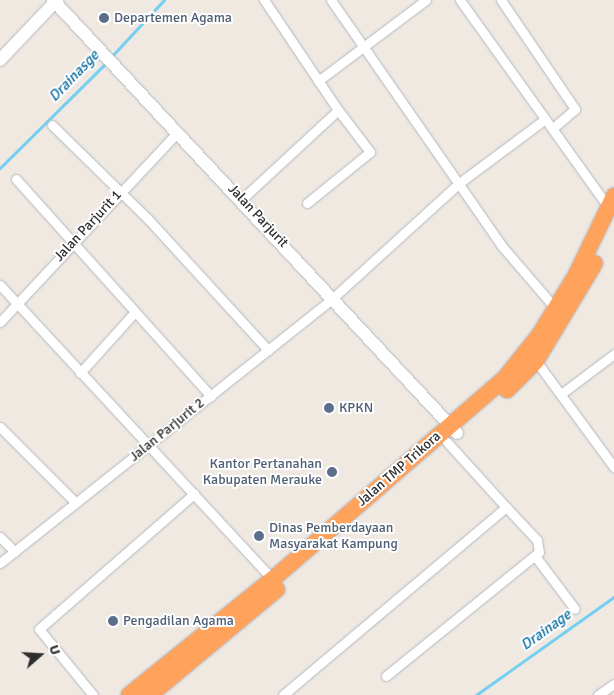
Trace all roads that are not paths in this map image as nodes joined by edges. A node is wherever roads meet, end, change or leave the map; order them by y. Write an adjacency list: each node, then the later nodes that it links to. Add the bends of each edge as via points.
1 (264, 0): 9 (street)
2 (331, 0): 7 (street)
3 (426, 0): 7 (street)
4 (460, 0): 11 (street)
5 (501, 0): 13 (street, via 575,109)
6 (55, 1): 8 (street); 14 (street, Jalan Parjurit)
7 (362, 45): 9 (street); 16 (street)
8 (0, 60)
9 (318, 81): 10 (street)
10 (338, 110): 18 (street); 19 (street, via 370,152)
11 (544, 120): 13 (street); 16 (street, Jalan Parjurit 2)
12 (52, 125): 17 (street, via 112,189)
13 (552, 129): 20 (street)
14 (178, 132): 17 (street, Jalan Parjurit 1); 18 (street, Jalan Parjurit)
15 (16, 179): 22 (street)
16 (458, 184): 24 (street, Jalan Parjurit 2); 26 (street, via 514,263)
17 (120, 192): 22 (street, Jalan Parjurit 1); 29 (street)
18 (242, 199): 24 (street, Jalan Parjurit)
19 (307, 203)
20 (612, 206): 26 (highway, Jalan TMP Trikora)
21 (614, 222): 31 (highway, Jalan TMP Trikora, via 581,289)
22 (71, 244): 25 (street, Jalan Parjurit 1); 27 (street)
23 (0, 285): 25 (street)
24 (334, 297): 29 (street, Jalan Parjurit 2); 36 (street, Jalan Parjurit)
25 (18, 304): 28 (street, Jalan Parjurit 1); 32 (street)
26 (555, 308): 36 (highway, Jalan TMP Trikora, via 504,379)
27 (134, 312): 32 (street); 34 (street)
28 (0, 322)
29 (268, 350): 34 (street, Jalan Parjurit 2)
30 (614, 354): 33 (street)
31 (536, 361): 33 (street); 36 (highway, Jalan TMP Trikora)
32 (80, 373): 37 (street)
33 (561, 394): 38 (street)
34 (211, 396): 37 (street, Jalan Parjurit 2)
35 (0, 427): 40 (street)
36 (451, 433): 41 (street); 46 (highway, Jalan TMP Trikora); 46 (highway, Jalan TMP Trikora, via 373,504)
37 (148, 446): 39 (street); 40 (street, Jalan Parjurit 2)
38 (614, 467)
39 (194, 494): 46 (street); 50 (street, via 39,629)
40 (76, 503): 43 (street, Jalan Parjurit 2)
41 (506, 507): 44 (street, via 537,540 540,546); 53 (street)
42 (0, 537): 43 (street)
43 (15, 552): 45 (street, Jalan Parjurit 2)
44 (535, 556): 47 (street); 48 (street)
45 (0, 564)
46 (276, 583): 51 (highway, Jalan TMP Trikora); 52 (highway, Jalan TMP Trikora)
47 (575, 609)
48 (386, 676)
49 (614, 684): 54 (street)
50 (93, 695)
51 (129, 695)
52 (150, 695)
53 (283, 695)
54 (598, 695)

